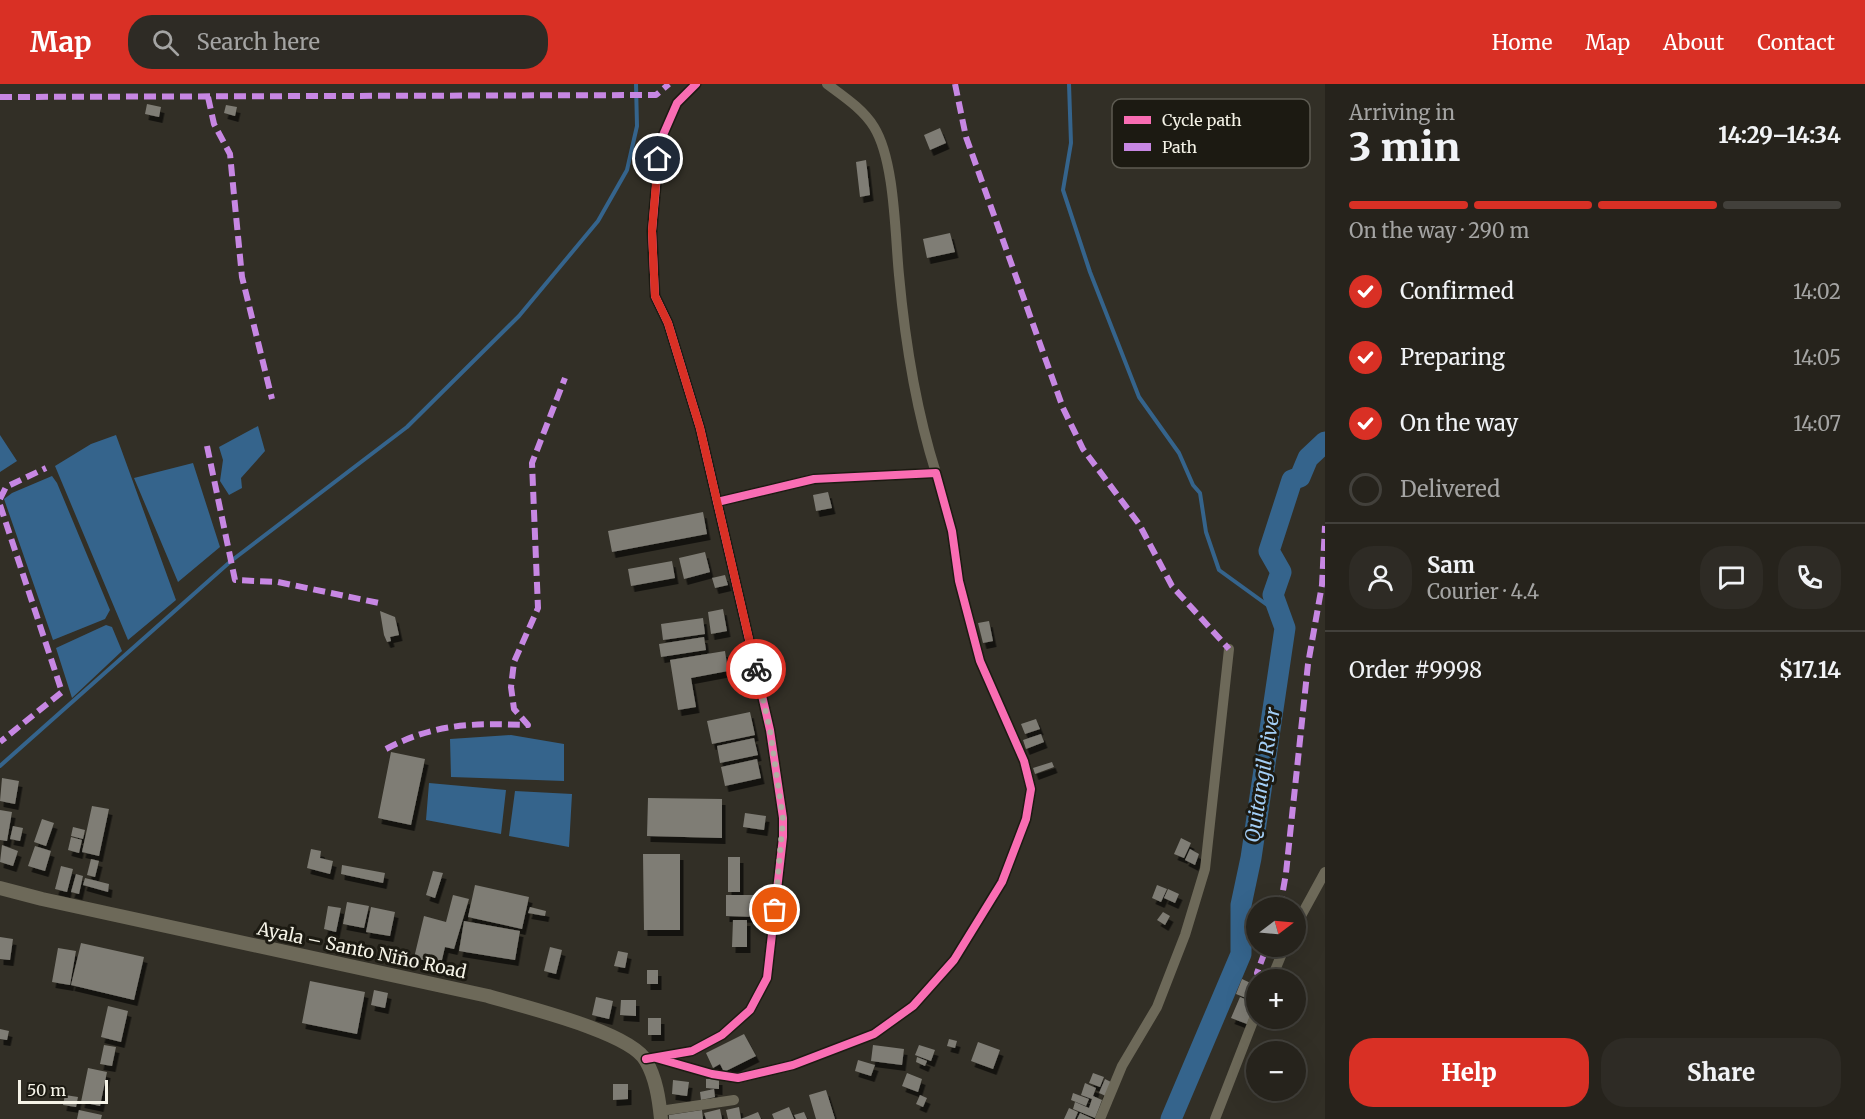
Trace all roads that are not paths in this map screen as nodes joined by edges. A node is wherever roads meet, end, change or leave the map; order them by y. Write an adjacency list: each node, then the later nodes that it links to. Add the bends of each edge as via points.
1 (696, 84): 4 (street, via 676,102 660,142 652,231 655,296 684,375)
2 (827, 84): 3 (street, via 855,105 875,128 885,160 894,201 909,347)
3 (936, 473): 4 (street, via 814,479); 10 (street, via 980,661 1024,760 1031,789 1026,819 1002,882 954,960 913,1006 874,1034 793,1065 738,1078)
4 (717, 502): 10 (street, via 770,730 783,819 767,978 750,1010 722,1035 692,1051)
5 (1229, 649): 13 (street, via 1205,869 1157,1006 1122,1066)
6 (1325, 872): 8 (street)
7 (0, 888): 10 (street, Ayala – Santo Niño Road, via 488,996 616,1038)
8 (1306, 907)
9 (1250, 1029): 14 (street)
10 (651, 1059): 12 (street)
11 (734, 1100): 12 (street)
12 (661, 1115)
13 (1100, 1119)
14 (1215, 1119)

